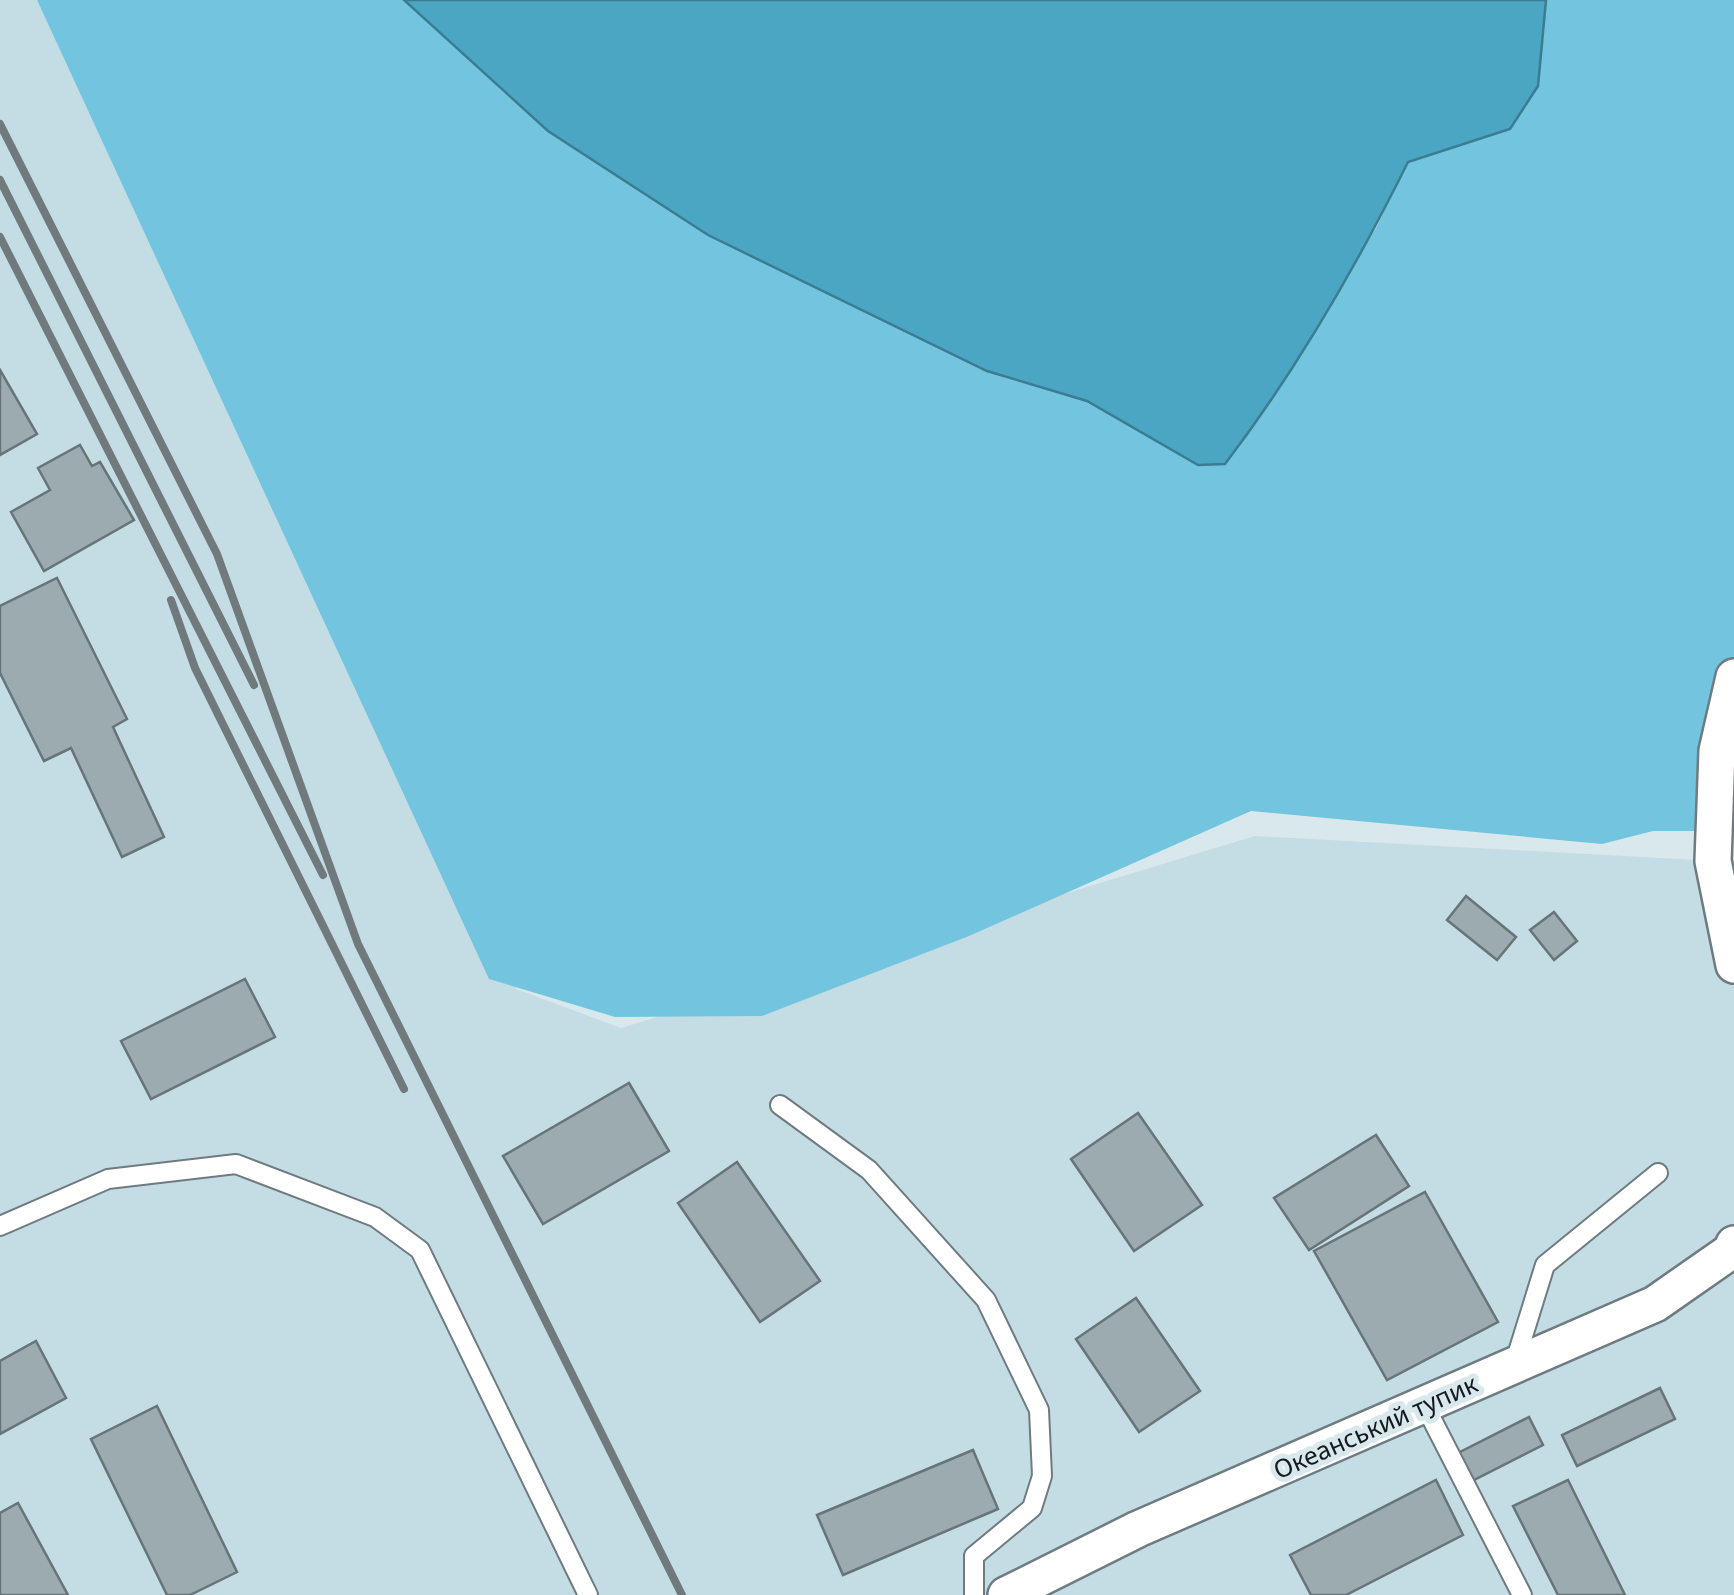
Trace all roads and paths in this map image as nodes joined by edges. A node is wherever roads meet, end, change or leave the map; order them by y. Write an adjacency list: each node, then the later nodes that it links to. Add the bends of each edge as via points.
1 (1734, 677): 2 (street, via 1717,752)
2 (1724, 831): 3 (street, via 1712,861)
3 (1734, 966)
4 (780, 1105): 11 (lane, via 869,1170 986,1300 1039,1410 1042,1476 1032,1508 974,1556)
5 (1658, 1172): 8 (lane, via 1545,1265)
6 (0, 1226): 10 (lane, via 108,1179 236,1164 375,1217 420,1250)
7 (1734, 1244): 8 (street, Океанський тупик, via 1656,1304)
8 (1514, 1365): 9 (street, Океанський тупик)
9 (1424, 1404): 12 (street, Океанський тупик, via 1138,1528); 13 (lane)
10 (588, 1595)
11 (974, 1595)
12 (1006, 1595)
13 (1522, 1595)

